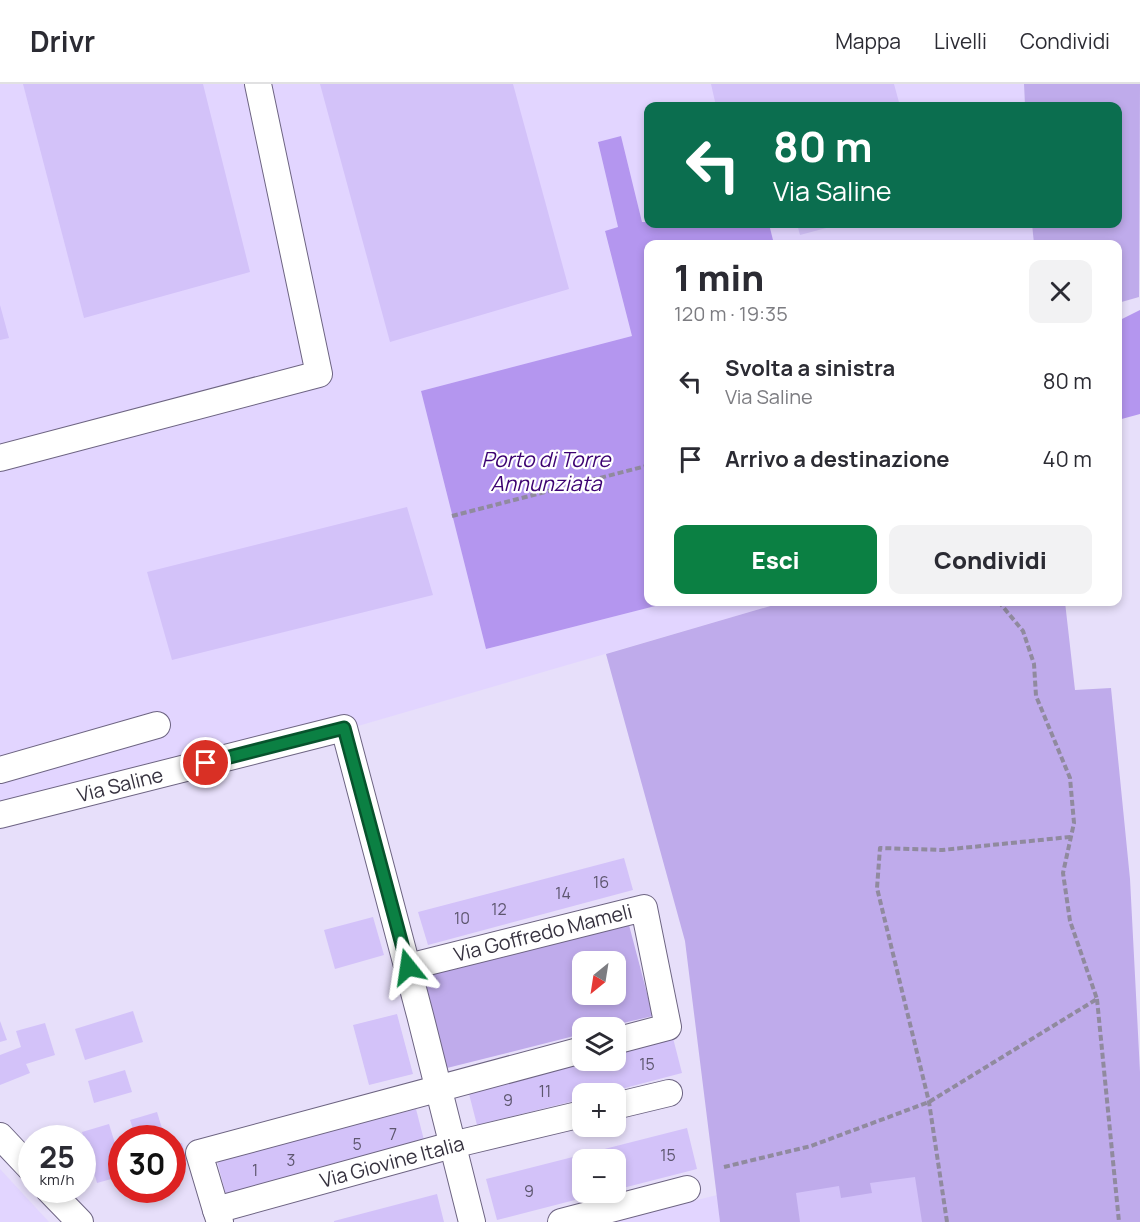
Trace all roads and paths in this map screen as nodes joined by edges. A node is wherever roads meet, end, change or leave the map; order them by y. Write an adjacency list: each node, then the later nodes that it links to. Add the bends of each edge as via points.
1 (258, 84): 2 (street, via 319,374)
2 (0, 458)
3 (644, 467): 4 (path)
4 (452, 516)
5 (1002, 606): 9 (path, via 1023,631 1034,664 1036,696 1070,778 1074,823)
6 (157, 724): 7 (street)
7 (0, 770)
8 (0, 815): 10 (street, Via Saline, via 344,728)
9 (1071, 837): 11 (path, via 1063,873 1070,921); 16 (path, via 942,850 880,848 877,888)
10 (408, 967): 12 (street, Via Goffredo Mameli, via 644,908 668,1027); 14 (street)
11 (1097, 999): 16 (path); 30 (path)
12 (626, 1038)
13 (572, 1053): 14 (street)
14 (439, 1088): 20 (street); 25 (street, via 199,1153)
15 (669, 1093): 17 (street)
16 (929, 1102): 22 (path, via 811,1146); 29 (path)
17 (626, 1103)
18 (572, 1116): 20 (street, Via Giovine Italia)
19 (0, 1136): 21 (street)
20 (452, 1145): 25 (street, Via Giovine Italia); 27 (street)
21 (18, 1155)
22 (724, 1167)
23 (687, 1189): 28 (street)
24 (62, 1203): 26 (street)
25 (218, 1216)
26 (80, 1222)
27 (472, 1222)
28 (561, 1222)
29 (947, 1222)
30 (1119, 1222)

